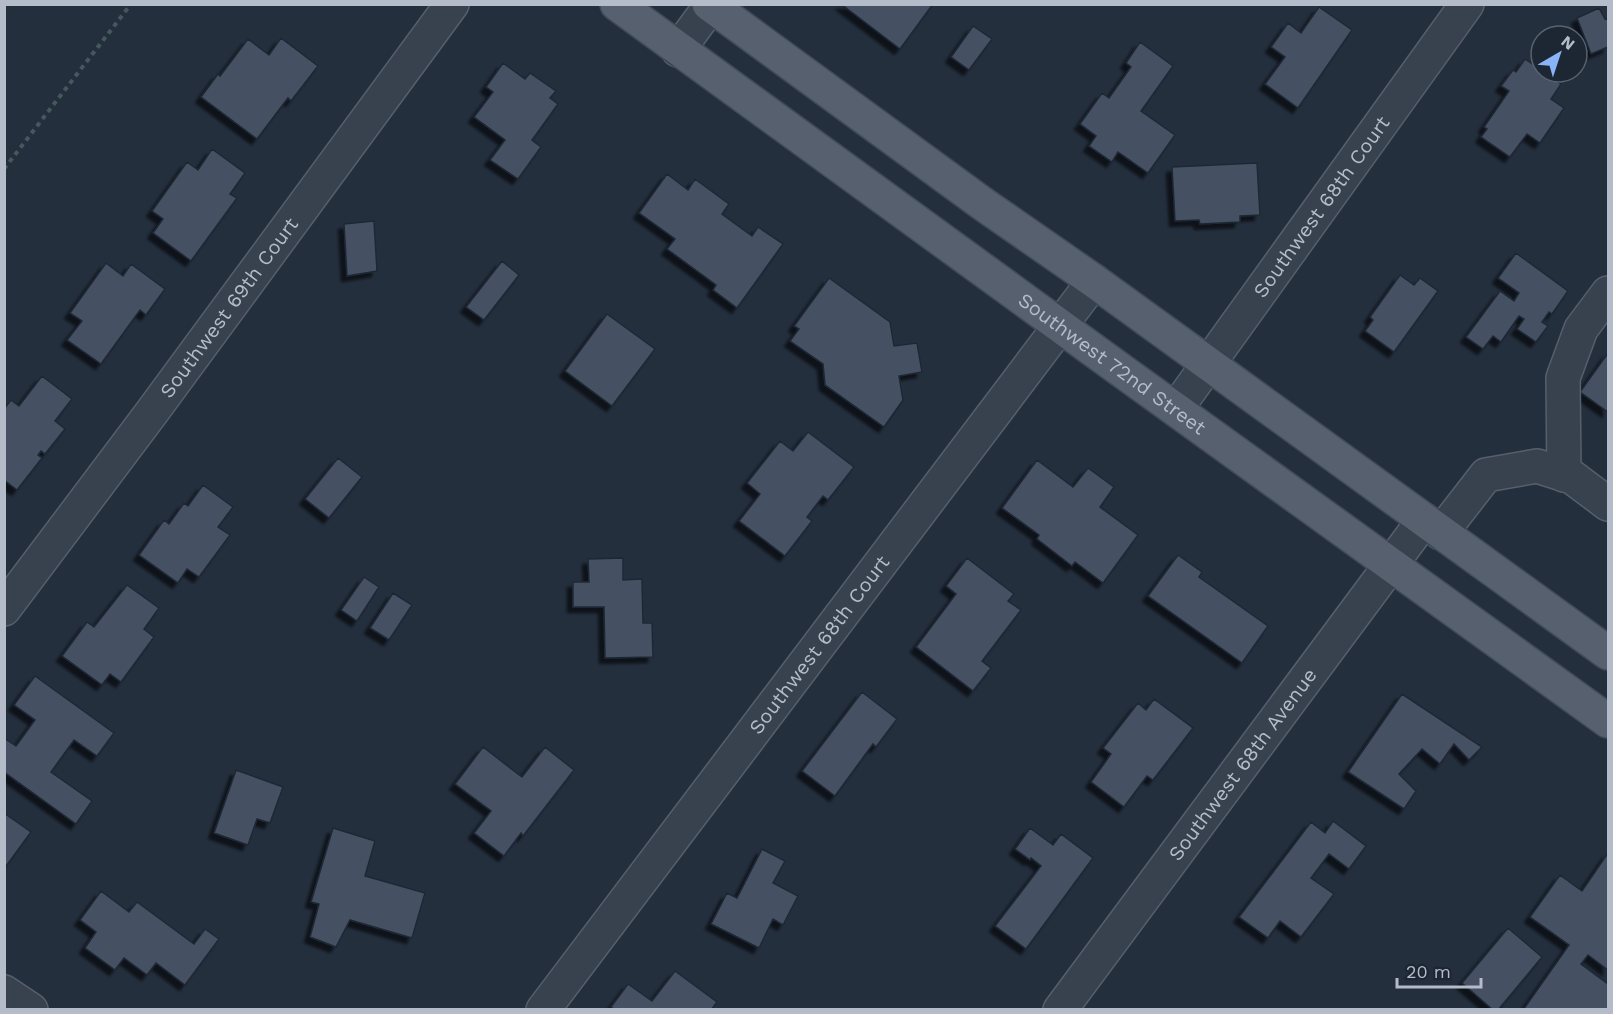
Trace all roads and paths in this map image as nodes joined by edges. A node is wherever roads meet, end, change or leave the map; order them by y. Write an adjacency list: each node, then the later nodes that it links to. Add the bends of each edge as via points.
1 (131, 4): 7 (path)
2 (452, 4): 17 (street, Southwest 69th Court)
3 (617, 4): 6 (main road, Southwest 72nd Street)
4 (1467, 4): 11 (street, Southwest 68th Court)
5 (710, 5): 6 (street); 8 (main road)
6 (678, 50): 10 (main road, Southwest 72nd Street)
7 (4, 169)
8 (1094, 281): 10 (street, Southwest 68th Court); 11 (main road)
9 (1608, 293): 13 (street, via 1581,329 1563,378)
10 (1060, 326): 12 (main road, Southwest 72nd Street); 22 (street, Southwest 68th Court)
11 (1208, 364): 12 (street, Southwest 68th Court); 15 (main road)
12 (1176, 410): 16 (main road, Southwest 72nd Street)
13 (1564, 475): 14 (street, Southwest 68th Avenue); 15 (street, Southwest 68th Avenue, via 1536,466 1486,475)
14 (1608, 504)
15 (1433, 527): 16 (street, Southwest 68th Avenue); 18 (main road)
16 (1392, 565): 19 (main road, Southwest 72nd Street); 23 (street, Southwest 68th Avenue)
17 (4, 609)
18 (1608, 653)
19 (1608, 721)
20 (4, 992): 21 (street)
21 (31, 1010)
22 (543, 1010)
23 (1060, 1010)

